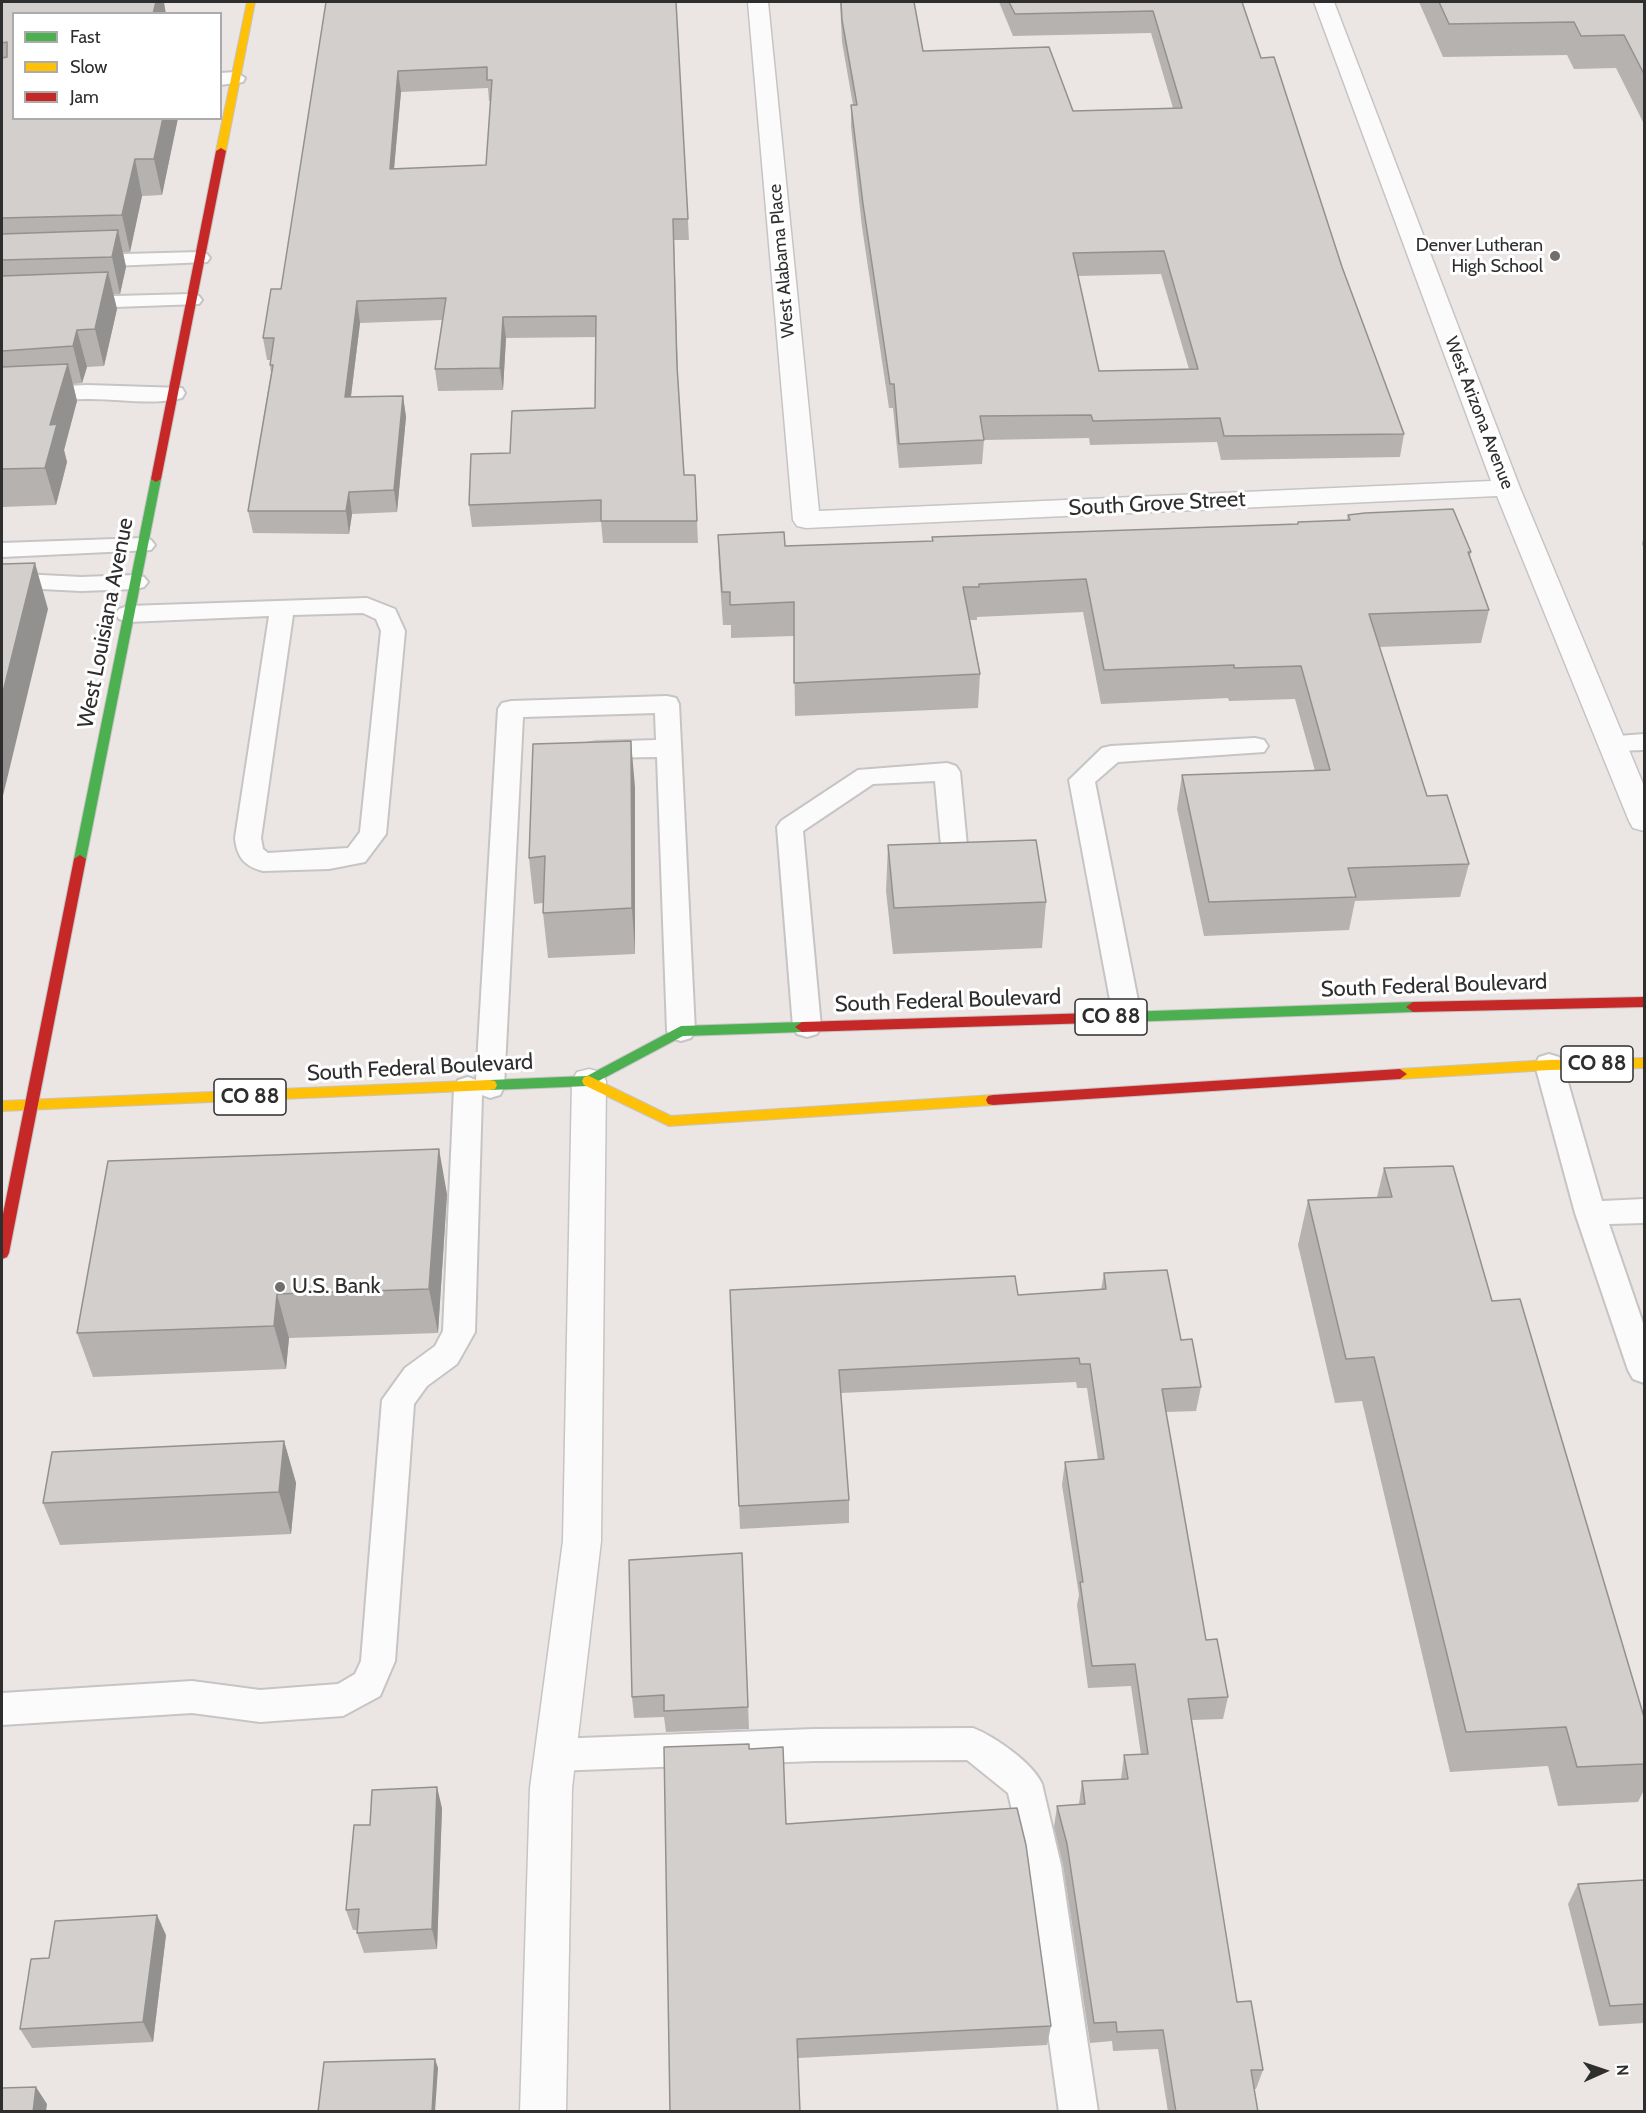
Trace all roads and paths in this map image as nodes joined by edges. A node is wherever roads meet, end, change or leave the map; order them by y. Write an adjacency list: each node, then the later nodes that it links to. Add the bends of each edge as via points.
1 (251, 2): 4 (main road, West Louisiana Avenue)
2 (758, 2): 14 (street, West Alabama Place)
3 (1324, 2): 13 (street, West Arizona Avenue)
4 (228, 79): 5 (main road, West Louisiana Avenue)
5 (222, 117)
6 (222, 120): 7 (main road, West Louisiana Avenue)
7 (200, 258): 8 (lane); 9 (main road, West Louisiana Avenue)
8 (72, 261)
9 (192, 300): 10 (lane); 11 (main road, West Louisiana Avenue)
10 (2, 305)
11 (174, 393): 12 (lane); 15 (main road, West Louisiana Avenue)
12 (2, 396)
13 (1507, 488): 14 (street, South Grove Street); 22 (street, West Arizona Avenue)
14 (806, 520)
15 (143, 545): 16 (lane); 18 (main road, West Louisiana Avenue)
16 (2, 550)
17 (2, 580): 18 (lane)
18 (136, 582): 20 (main road, West Louisiana Avenue)
19 (282, 608): 19 (lane, via 248,837 250,853 262,862 356,856 373,834 393,631 386,614 367,606); 20 (lane)
20 (128, 614): 36 (main road, West Louisiana Avenue)
21 (1644, 742): 22 (lane)
22 (1614, 743): 26 (street, West Arizona Avenue)
23 (1255, 746): 29 (lane, via 1111,754 1082,780)
24 (670, 748): 25 (lane); 31 (lane); 35 (lane, via 667,704 511,709 518,753)
25 (596, 750)
26 (1644, 821)
27 (956, 867): 30 (lane, via 947,772 867,776 790,827)
28 (1644, 1002): 29 (main road, South Federal Boulevard / CO 88)
29 (1128, 1016): 30 (main road, South Federal Boulevard / CO 88)
30 (807, 1027): 31 (main road, South Federal Boulevard / CO 88)
31 (681, 1031): 34 (main road, South Federal Boulevard / CO 88)
32 (1644, 1063): 33 (main road, South Federal Boulevard / CO 88)
33 (1549, 1065): 34 (main road, South Federal Boulevard / CO 88, via 669,1120); 39 (lane)
34 (590, 1081): 35 (main road, South Federal Boulevard / CO 88); 43 (street, via 582,1541)
35 (479, 1087): 36 (main road, South Federal Boulevard / CO 88); 42 (lane, via 459,1332 446,1355 416,1377 398,1400 378,1661 368,1685 343,1701 260,1706 192,1697)
36 (32, 1105): 37 (main road, South Federal Boulevard / CO 88); 40 (main road, West Louisiana Avenue)
37 (2, 1106)
38 (1644, 1211): 39 (lane)
39 (1590, 1213): 41 (lane)
40 (2, 1253)
41 (1644, 1370)
42 (2, 1709)
43 (555, 1755): 44 (street, via 550,1788); 45 (lane, via 814,1745 973,1744 1024,1784 1043,1865)
44 (543, 2112)
45 (1079, 2112)

